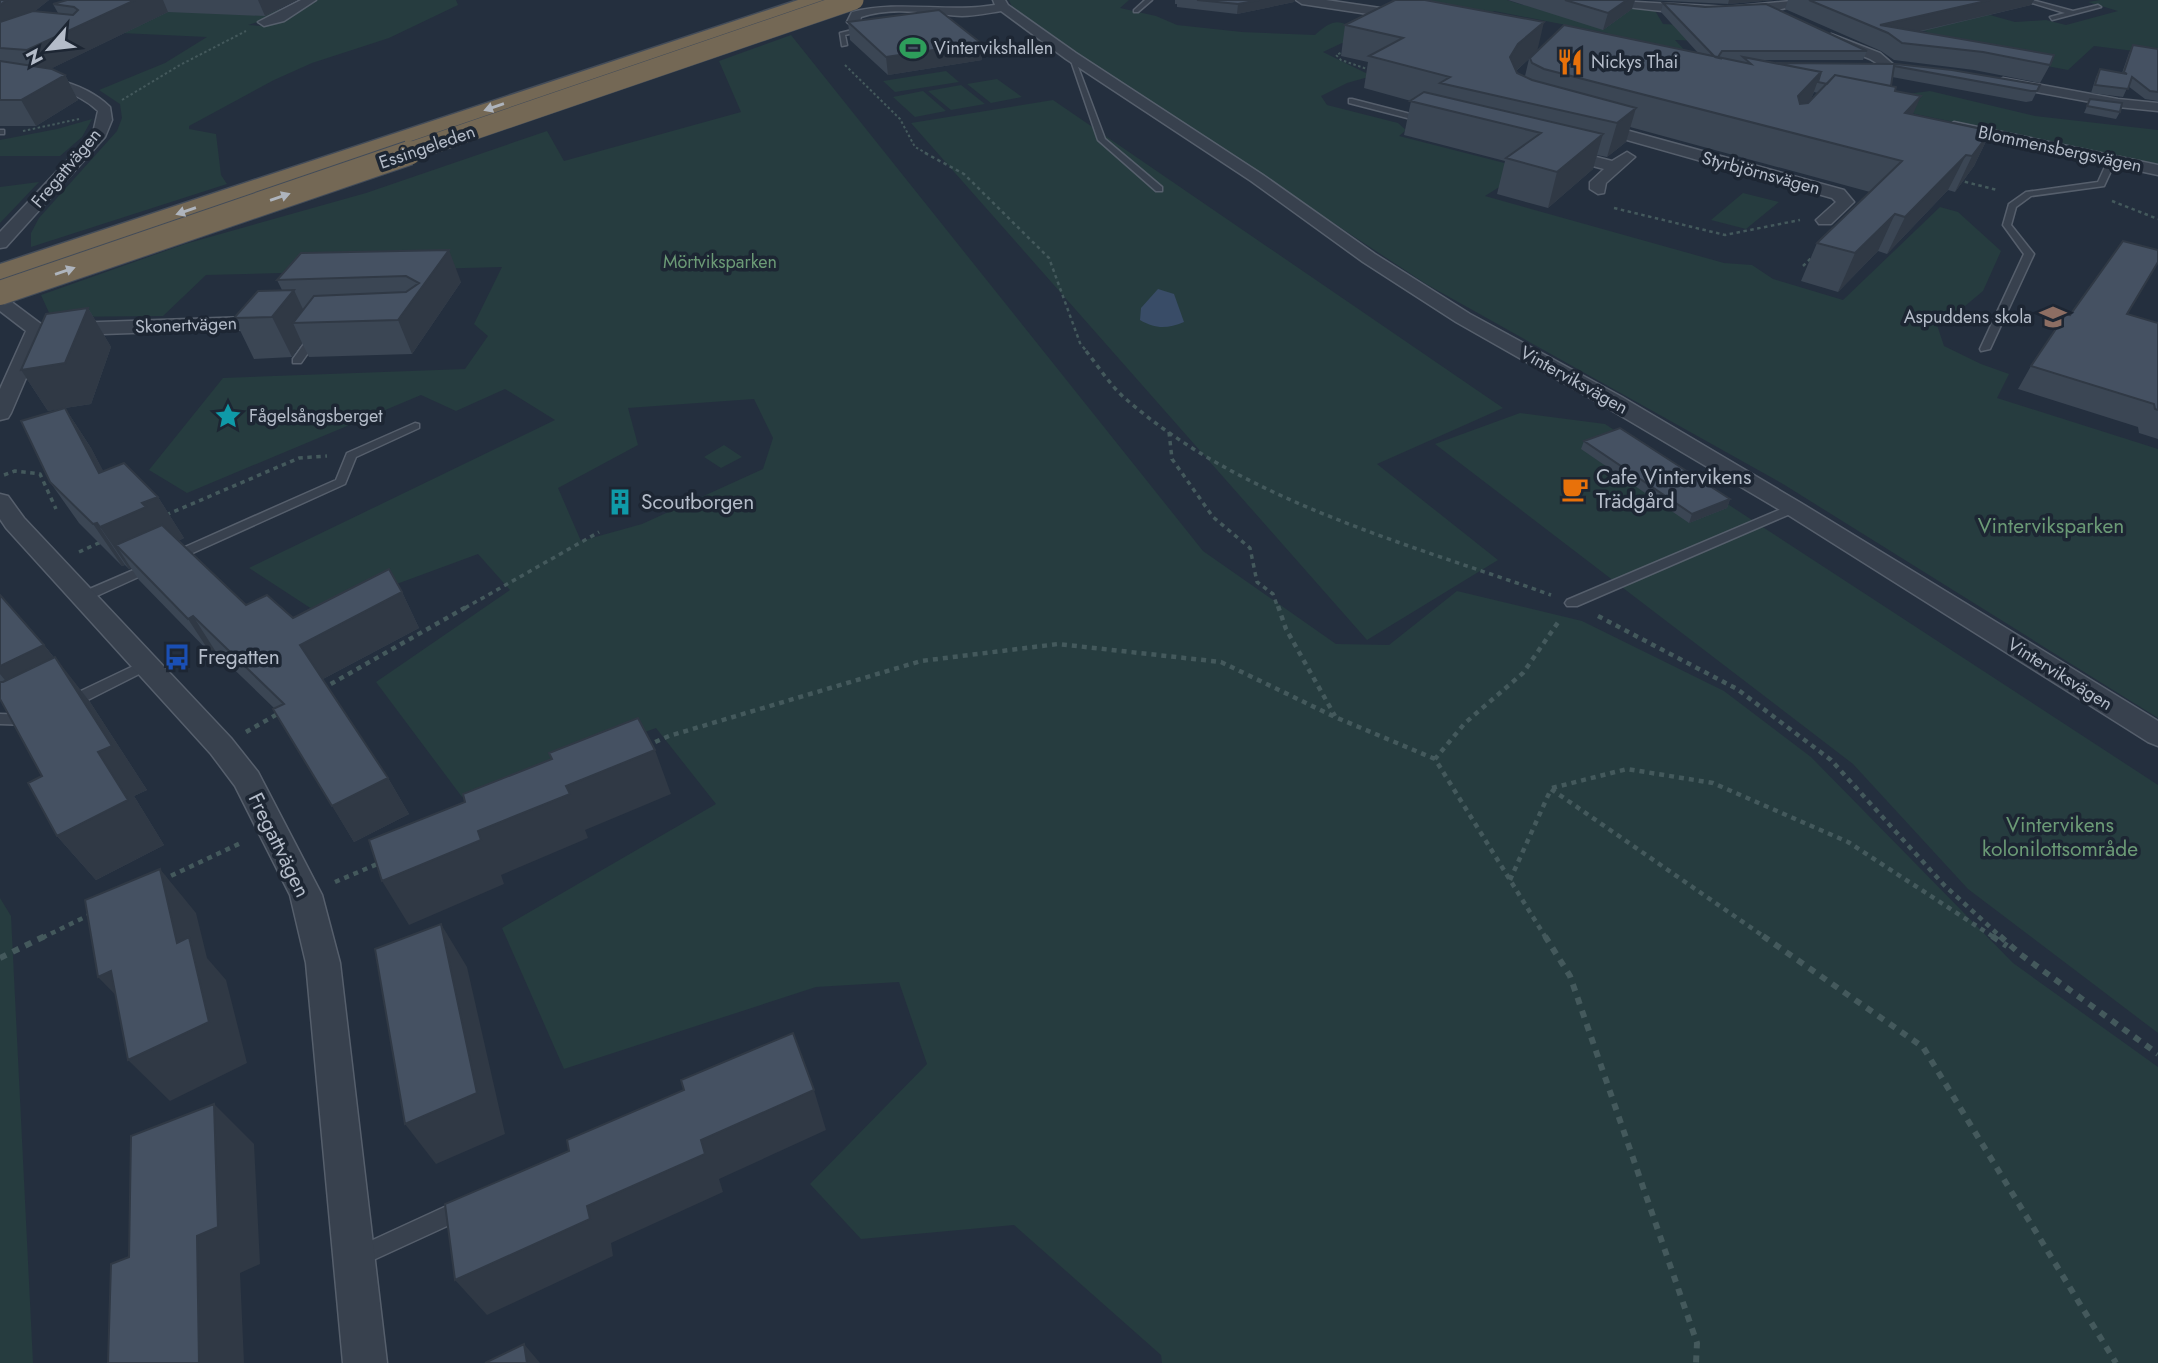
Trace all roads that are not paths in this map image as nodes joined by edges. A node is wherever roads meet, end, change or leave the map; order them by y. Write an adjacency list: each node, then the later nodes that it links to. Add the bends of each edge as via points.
1 (310, 0): 20 (street)
2 (815, 0): 42 (highway, Essingeleden, one-way to 42)
3 (854, 0): 43 (highway, Essingeleden, one-way to 3, bridge)
4 (1149, 0): 14 (lane)
5 (1302, 0): 16 (street)
6 (1390, 0): 16 (street)
7 (1605, 0): 10 (street)
8 (1796, 0): 13 (street)
9 (2025, 0): 15 (lane)
10 (1655, 3): 13 (street)
11 (1001, 4): 21 (street, Vinterviksvägen, via 964,12 907,3 878,4 856,15 853,22); 24 (street, Vinterviksvägen)
12 (2098, 7): 15 (lane)
13 (1769, 9): 17 (street)
14 (1136, 11)
15 (2073, 13): 18 (lane)
16 (1401, 14): 19 (street)
17 (1784, 17)
18 (2052, 18)
19 (1431, 20)
20 (264, 22)
21 (867, 28): 23 (lane, via 842,34)
22 (1815, 31): 25 (street, via 1894,67)
23 (844, 45)
24 (1071, 56): 39 (lane, via 1102,140); 51 (street, Vinterviksvägen, via 1463,318)
25 (1861, 68)
26 (0, 77): 41 (street, Fregattvägen, via 57,85 88,95 105,110 100,134)
27 (1987, 80): 29 (street)
28 (1352, 101): 30 (lane)
29 (2158, 107)
30 (1421, 119)
31 (1578, 121): 33 (street, Styrbjörnsvägen)
32 (1941, 124): 35 (street, Blommensbergsvägen)
33 (1645, 142): 36 (street); 40 (street, Styrbjörnsvägen, via 1838,194 1846,202)
34 (1544, 150): 36 (street)
35 (2112, 160): 37 (street, Blommensbergsvägen); 46 (lane, via 2101,184 2029,194 2012,206 2007,225 2029,254)
36 (1616, 167): 38 (street, via 1598,182)
37 (2158, 170)
38 (1598, 188)
39 (1159, 189)
40 (1825, 220)
41 (0, 243)
42 (0, 272)
43 (0, 295): 45 (street, via 5,306)
44 (309, 323): 45 (street, Skonertvägen, via 254,318); 47 (lane)
45 (37, 330): 48 (street)
46 (1984, 349)
47 (298, 360)
48 (0, 413)
49 (415, 426): 52 (lane, via 351,455 341,482)
50 (0, 501): 52 (street, Fregattvägen)
51 (1793, 508): 53 (lane); 56 (street, Vinterviksvägen)
52 (83, 597): 54 (street, Fregattvägen)
53 (1572, 603)
54 (148, 664): 55 (lane, via 34,720); 58 (street, Fregattvägen, via 247,780 306,895 323,962)
55 (0, 719)
56 (2158, 735)
57 (484, 1199): 58 (lane)
58 (354, 1259): 59 (street, Fregattvägen)
59 (365, 1363)

